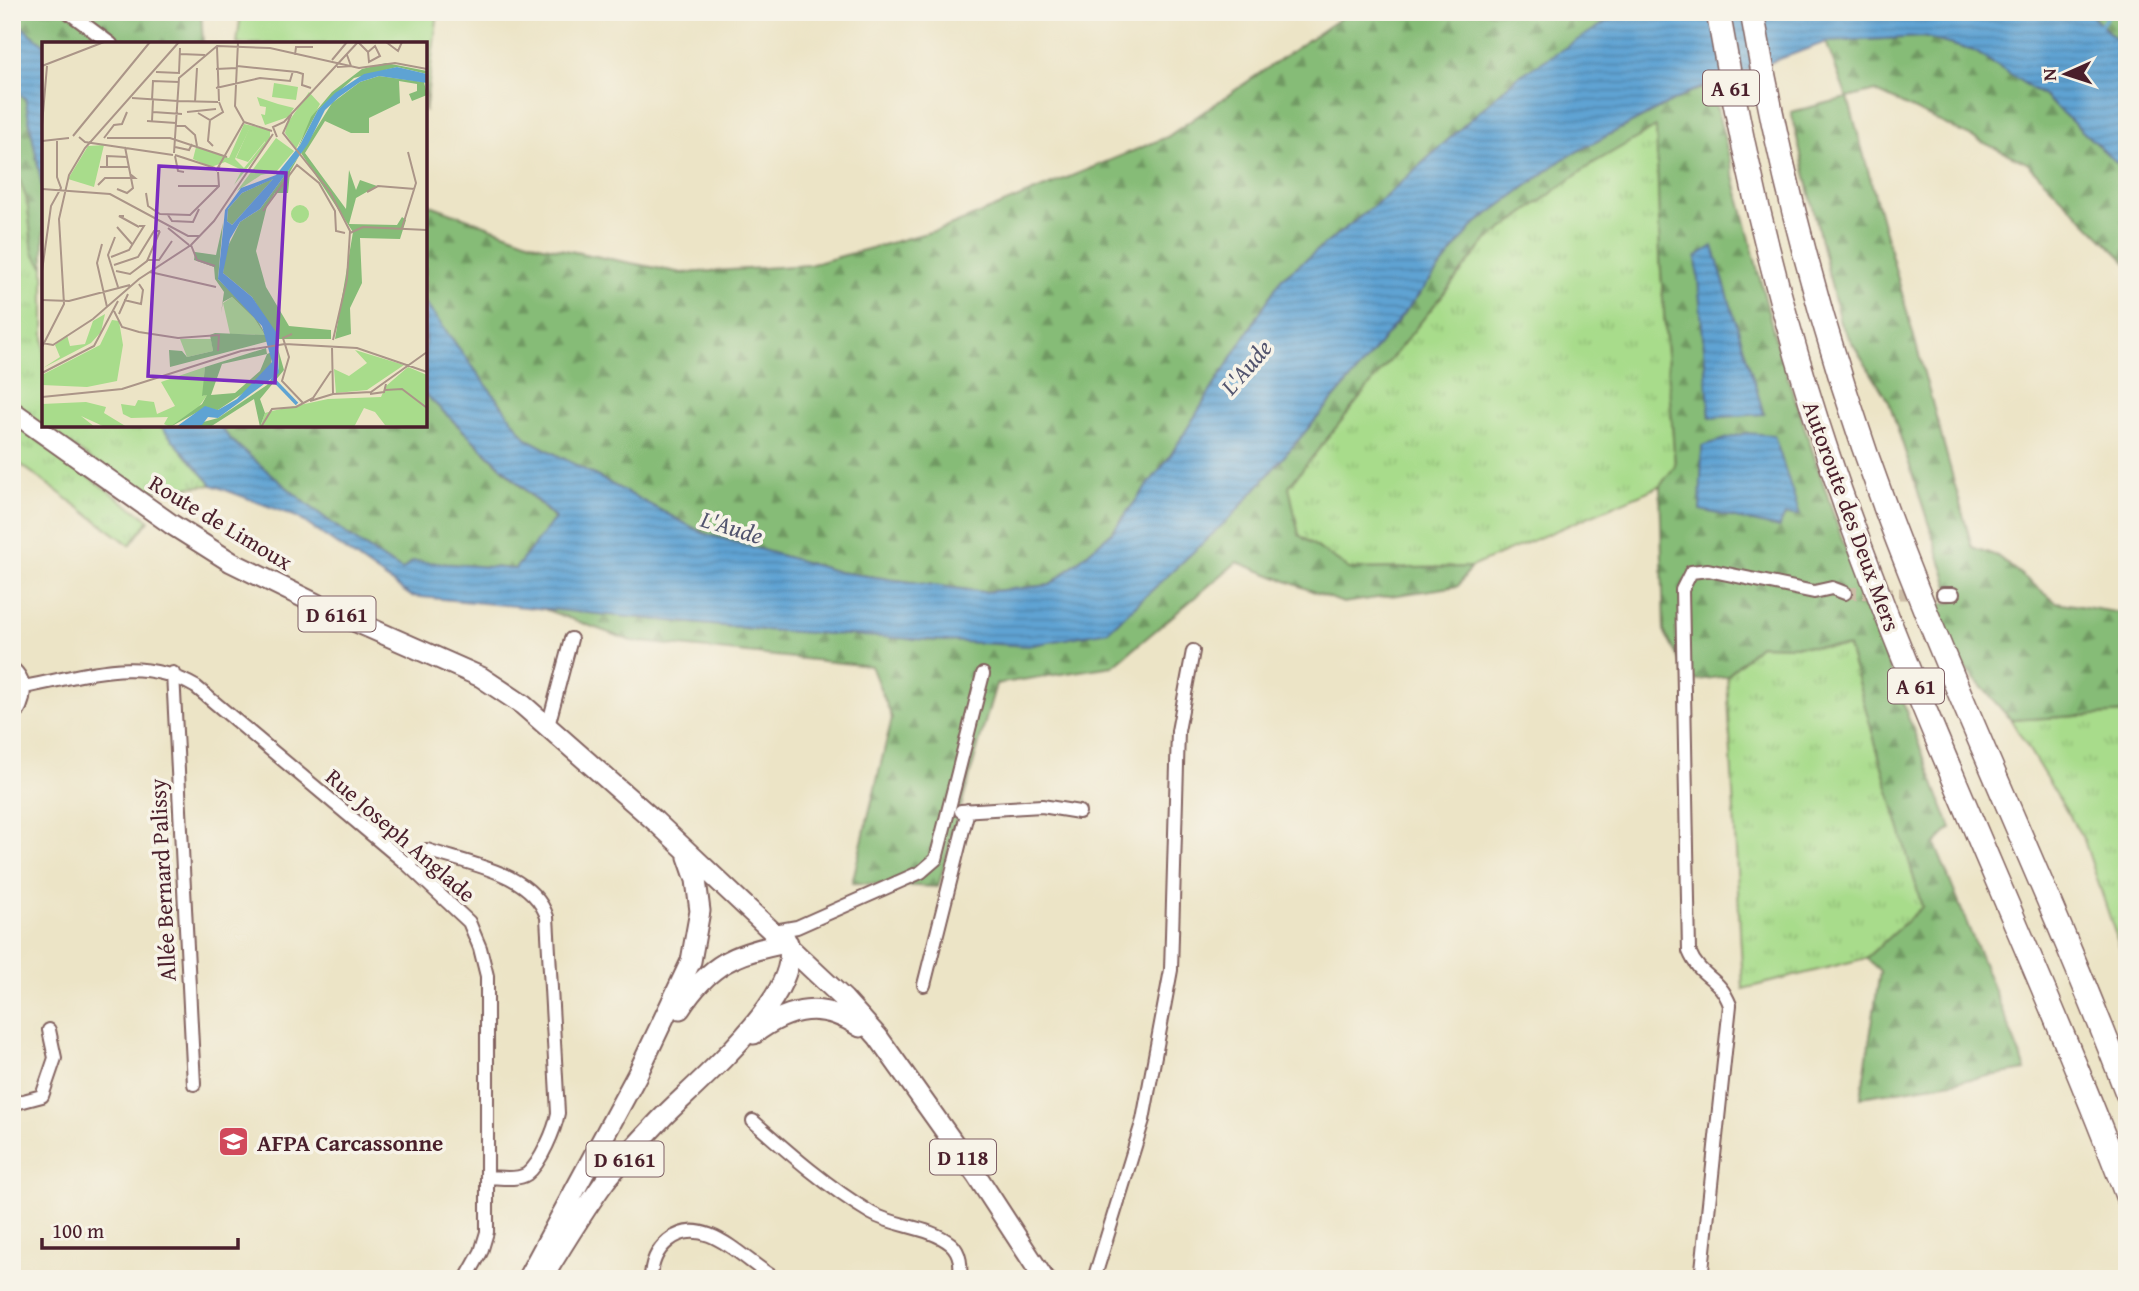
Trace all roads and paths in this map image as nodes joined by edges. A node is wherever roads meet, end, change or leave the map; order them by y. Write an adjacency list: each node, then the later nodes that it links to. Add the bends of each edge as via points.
1 (68, 12): 4 (street)
2 (1718, 12): 32 (highway, Autoroute des Deux Mers / A 61, via 1746,163 1798,366 1852,525 2083,1079)
3 (1752, 12): 28 (highway, Autoroute des Deux Mers / A 61, via 1779,156 1835,360 1891,522)
4 (108, 42)
5 (12, 411): 14 (main road, Route de Limoux / D 6161, via 231,562 481,677)
6 (1845, 593): 41 (street, via 1832,588 1814,592 1708,570 1691,572 1682,590 1689,951 1696,968 1723,985 1730,1005)
7 (571, 639): 14 (street)
8 (1193, 651): 40 (street, via 1178,731 1171,970 1143,1120)
9 (12, 668): 12 (street)
10 (173, 673): 12 (street, Rue Joseph Anglade, via 127,667); 20 (street, Rue Joseph Anglade, via 196,687); 27 (street, Allée Bernard Palissy)
11 (983, 674): 17 (street)
12 (24, 687): 13 (street, via 21,709)
13 (12, 719)
14 (548, 726): 18 (main road, Route de Limoux / D 6161)
15 (968, 810): 16 (street, via 1042,806); 17 (street); 22 (street)
16 (1079, 811)
17 (950, 812): 21 (street, via 936,859 921,872)
18 (655, 821): 19 (main road, D 6161); 21 (main road, D 6161, via 690,844)
19 (686, 853): 21 (main road, D 6161); 26 (main road, D 6161, via 700,911 691,961)
20 (408, 864): 31 (street, Rue Joseph Anglade, via 469,922 480,948 486,976); 31 (street, via 427,850 519,881 541,900 547,917 558,1113 554,1133 527,1174)
21 (788, 934): 24 (main road, D 118); 25 (main road, D 6161, via 788,967 778,991); 26 (main road, via 713,968 690,993)
22 (924, 985)
23 (49, 1030): 29 (street, via 55,1058 42,1096)
24 (878, 1037): 25 (main road, D 6161, via 840,1013 815,1010 771,1021); 39 (main road, D 118)
25 (728, 1054): 35 (main road, D 6161, via 606,1180)
26 (637, 1075): 34 (main road)
27 (194, 1084)
28 (2127, 1093)
29 (12, 1104)
30 (752, 1121): 38 (street, via 874,1214 942,1238 954,1247 961,1262)
31 (487, 1177): 33 (street, Rue Joseph Anglade, via 487,1232)
32 (2127, 1196)
33 (466, 1279)
34 (527, 1279)
35 (542, 1279)
36 (651, 1279): 37 (street, via 659,1249 680,1231 698,1229)
37 (776, 1279)
38 (960, 1279)
39 (1044, 1279)
40 (1094, 1279)
41 (1701, 1279)

